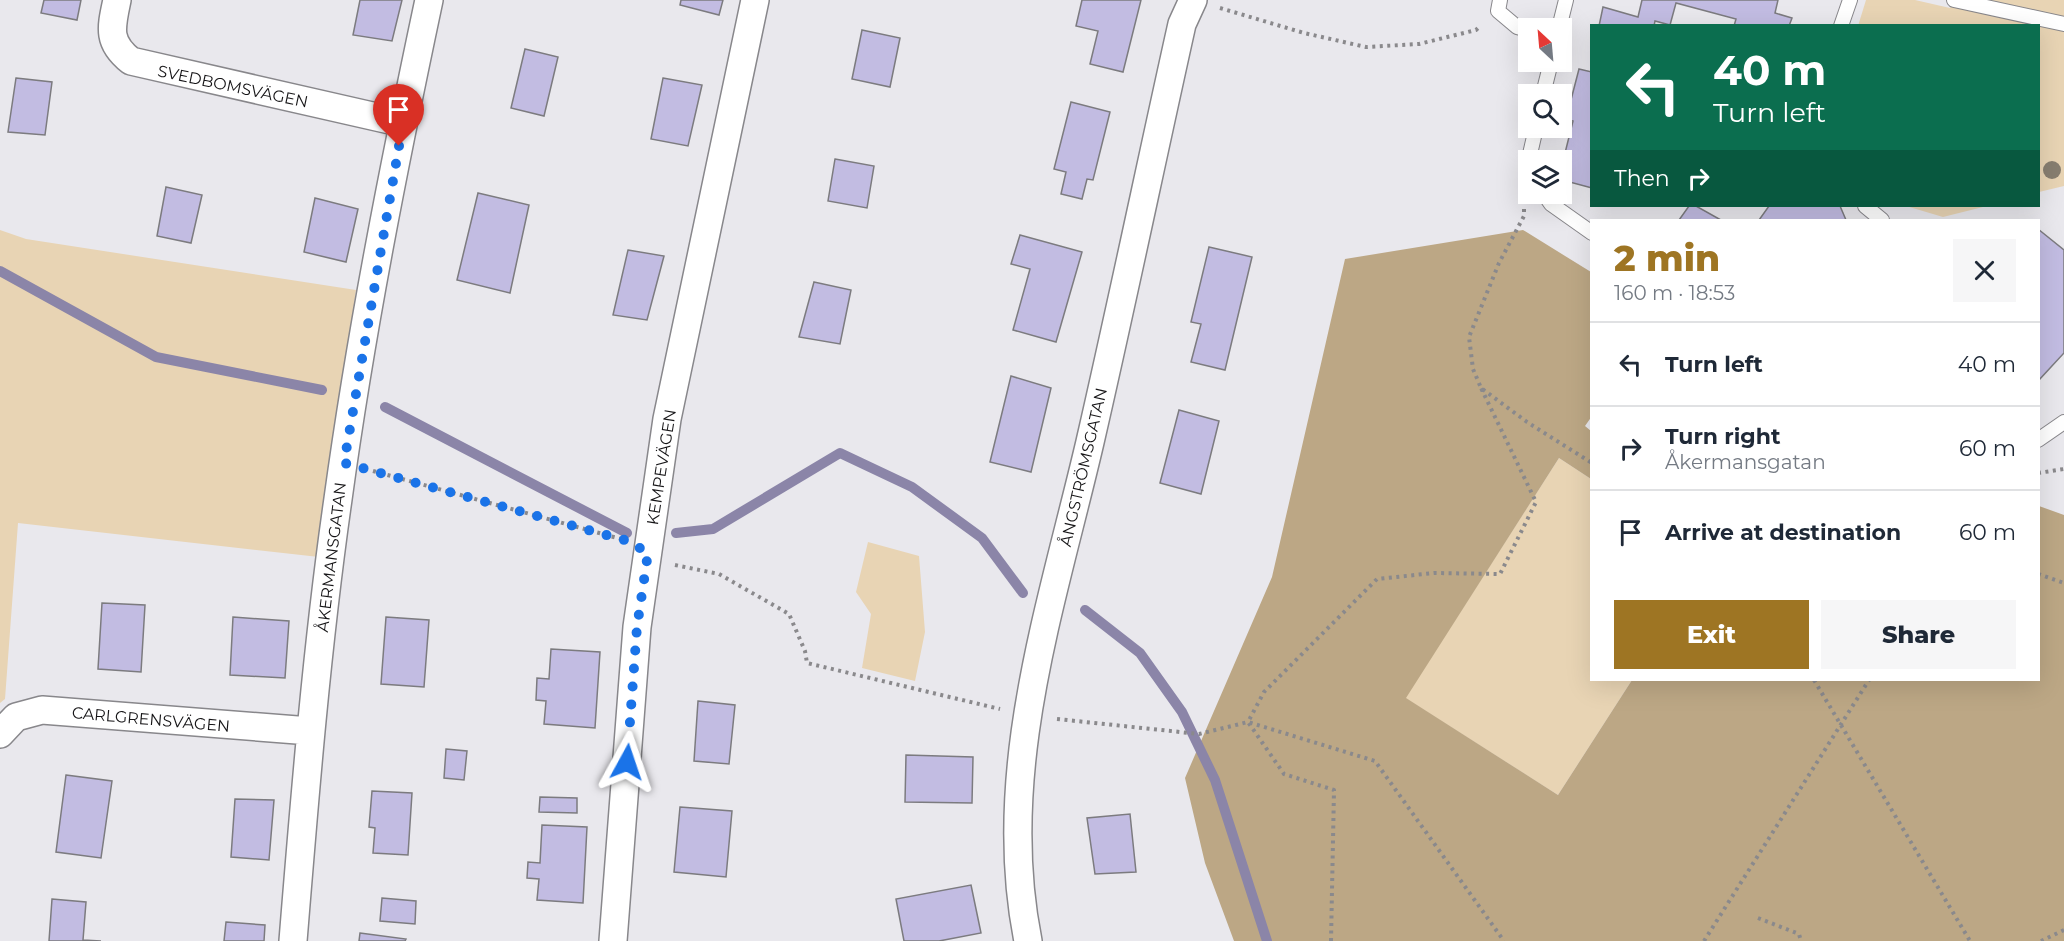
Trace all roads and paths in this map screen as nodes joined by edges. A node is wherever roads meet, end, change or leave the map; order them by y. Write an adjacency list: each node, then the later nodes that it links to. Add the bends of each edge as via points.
1 (117, 0): 13 (street, SVEDBOMSVÄGEN, via 112,35 116,47 131,62)
2 (429, 0): 13 (street, ÅKERMANSGATAN)
3 (755, 0): 26 (street, KEMPEVÄGEN, via 667,419)
4 (1566, 0): 9 (lane)
5 (1850, 0): 10 (lane)
6 (1954, 0): 11 (lane)
7 (1205, 3): 8 (path, via 1366,47 1419,44 1476,30); 31 (street, ÅNGSTRÖMSGATAN, via 1182,24 1090,442 1049,605)
8 (1499, 6): 12 (lane)
9 (1562, 18)
10 (1842, 24)
11 (2064, 24)
12 (1518, 27)
13 (403, 123): 23 (street, ÅKERMANSGATAN)
14 (1525, 204): 19 (path, via 1524,216 1498,263 1469,337 1473,369)
15 (1551, 204): 18 (lane)
16 (1866, 207): 17 (lane)
17 (1881, 219)
18 (1590, 231)
19 (1481, 388): 22 (path); 32 (path, via 1536,502 1500,574 1434,573 1377,579 1264,692)
20 (2064, 422): 21 (lane)
21 (2040, 440)
22 (1590, 462)
23 (344, 463): 26 (path, via 628,541); 34 (street, ÅKERMANSGATAN)
24 (2064, 469): 25 (path)
25 (2040, 473)
26 (648, 553): 31 (path, via 662,562 719,574 789,614 807,663); 39 (street, KEMPEVÄGEN, via 637,627)
27 (2040, 575): 28 (path)
28 (2064, 583)
29 (1815, 681): 33 (path)
30 (1868, 681): 33 (path)
31 (1028, 716): 32 (path, via 1199,734); 40 (street, ÅNGSTRÖMSGATAN, via 1019,776 1017,841)
32 (1248, 722): 41 (path, via 1284,774 1334,790); 42 (path, via 1375,761)
33 (1842, 723): 43 (path); 45 (path)
34 (310, 731): 35 (street, CARLGRENSVÄGEN, via 42,710 16,717); 38 (street, ÅKERMANSGATAN)
35 (0, 734)
36 (1758, 918): 44 (path, via 1799,934)
37 (2064, 930): 46 (path)
38 (293, 941)
39 (613, 941)
40 (1028, 941)
41 (1331, 941)
42 (1504, 941)
43 (1704, 941)
44 (1801, 941)
45 (1971, 941)
46 (2041, 941)

